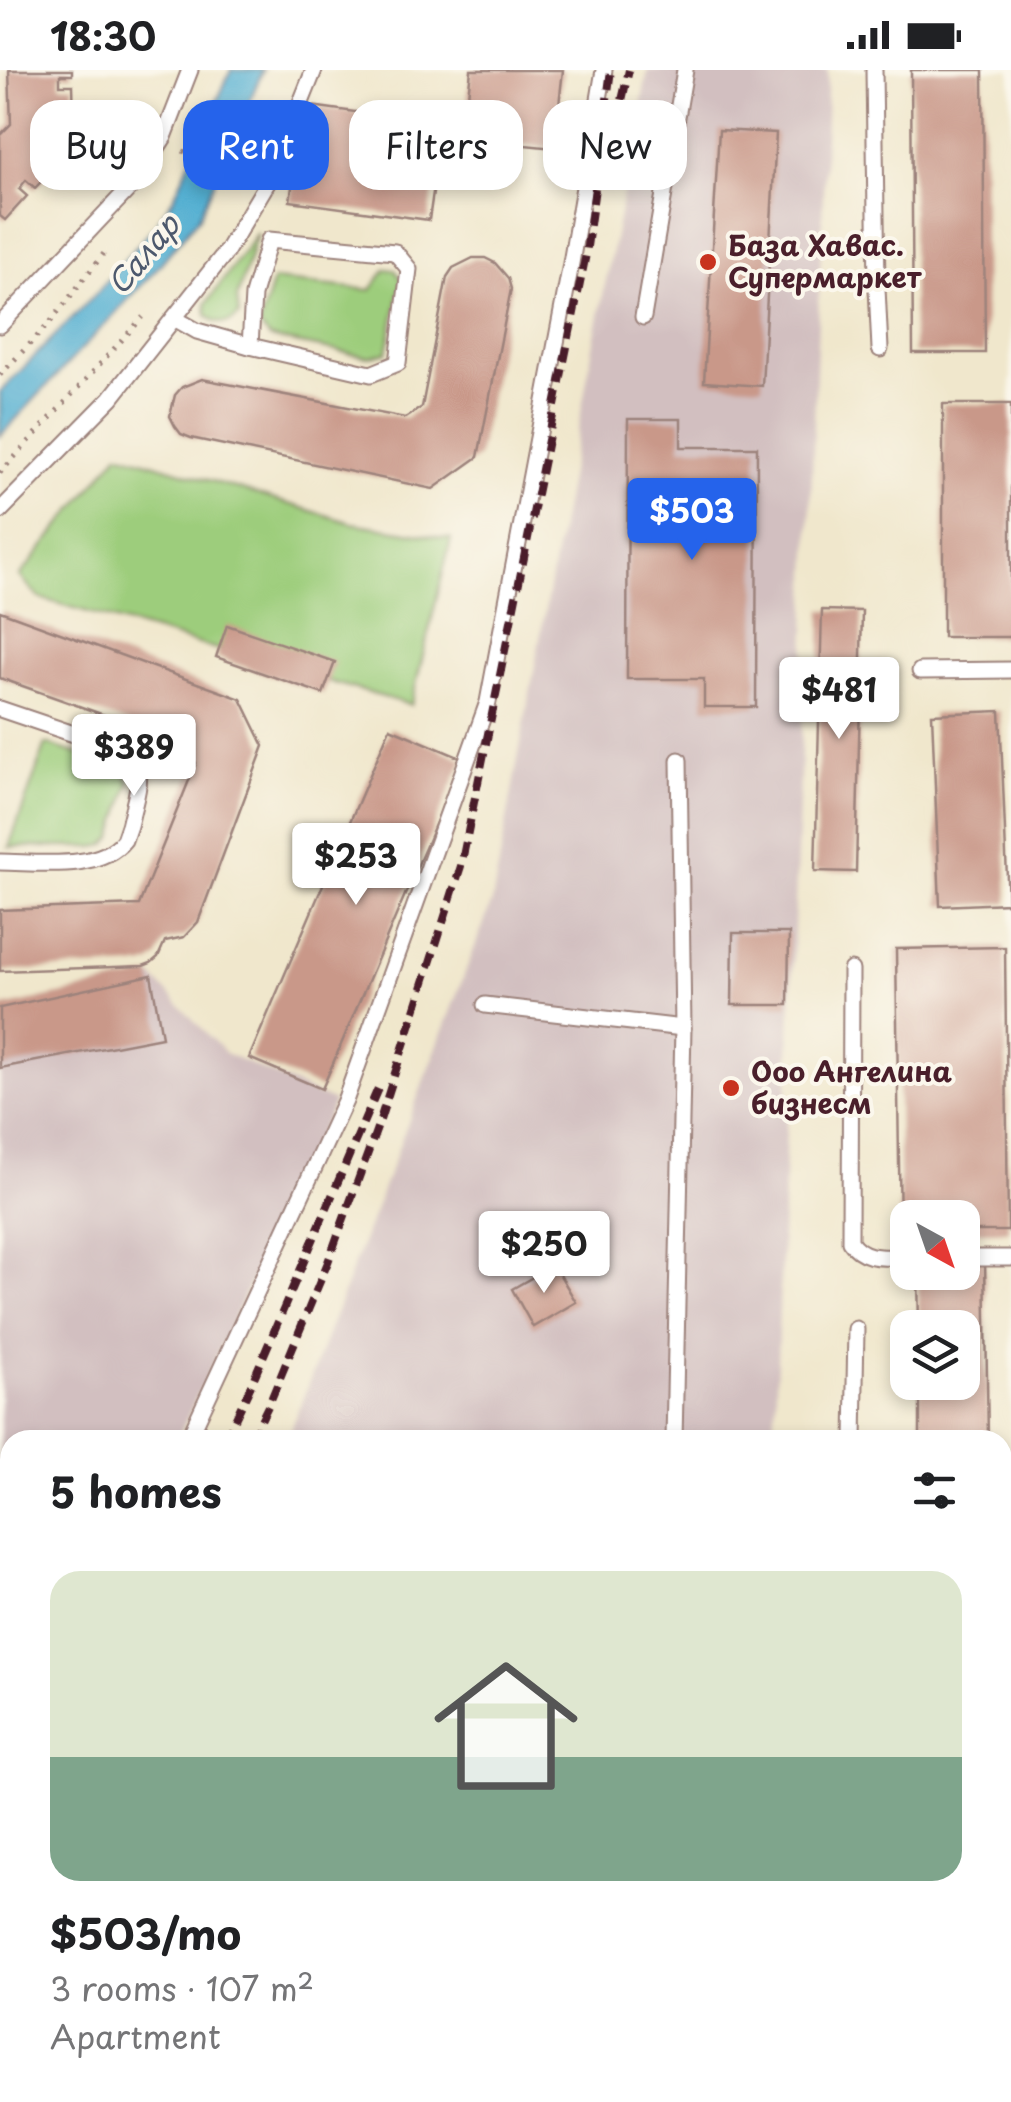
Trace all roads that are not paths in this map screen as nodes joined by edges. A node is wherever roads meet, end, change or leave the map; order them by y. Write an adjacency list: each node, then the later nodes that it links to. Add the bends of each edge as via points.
1 (190, 70): 8 (lane, via 164,138 135,182)
2 (314, 70): 7 (lane, via 272,175 226,252)
3 (604, 70): 24 (lane, via 488,702 345,1101)
4 (685, 70): 6 (lane)
5 (874, 70): 10 (lane)
6 (643, 317)
7 (174, 318): 9 (lane); 11 (lane, via 111,398)
8 (0, 325)
9 (250, 346): 9 (lane, via 371,374 398,362 410,269 394,252 269,240 252,295)
10 (880, 349)
11 (0, 510)
12 (1011, 670): 13 (lane)
13 (920, 672)
14 (0, 709): 16 (lane, via 124,751 140,783 128,832 104,857)
15 (679, 760): 19 (lane)
16 (0, 862)
17 (851, 970): 20 (lane, via 850,1240 856,1251)
18 (485, 1004): 19 (lane)
19 (683, 1028): 25 (lane)
20 (890, 1258)
21 (980, 1258): 22 (lane)
22 (1011, 1258)
23 (856, 1329): 26 (lane)
24 (193, 1430)
25 (674, 1430)
26 (854, 1430)

